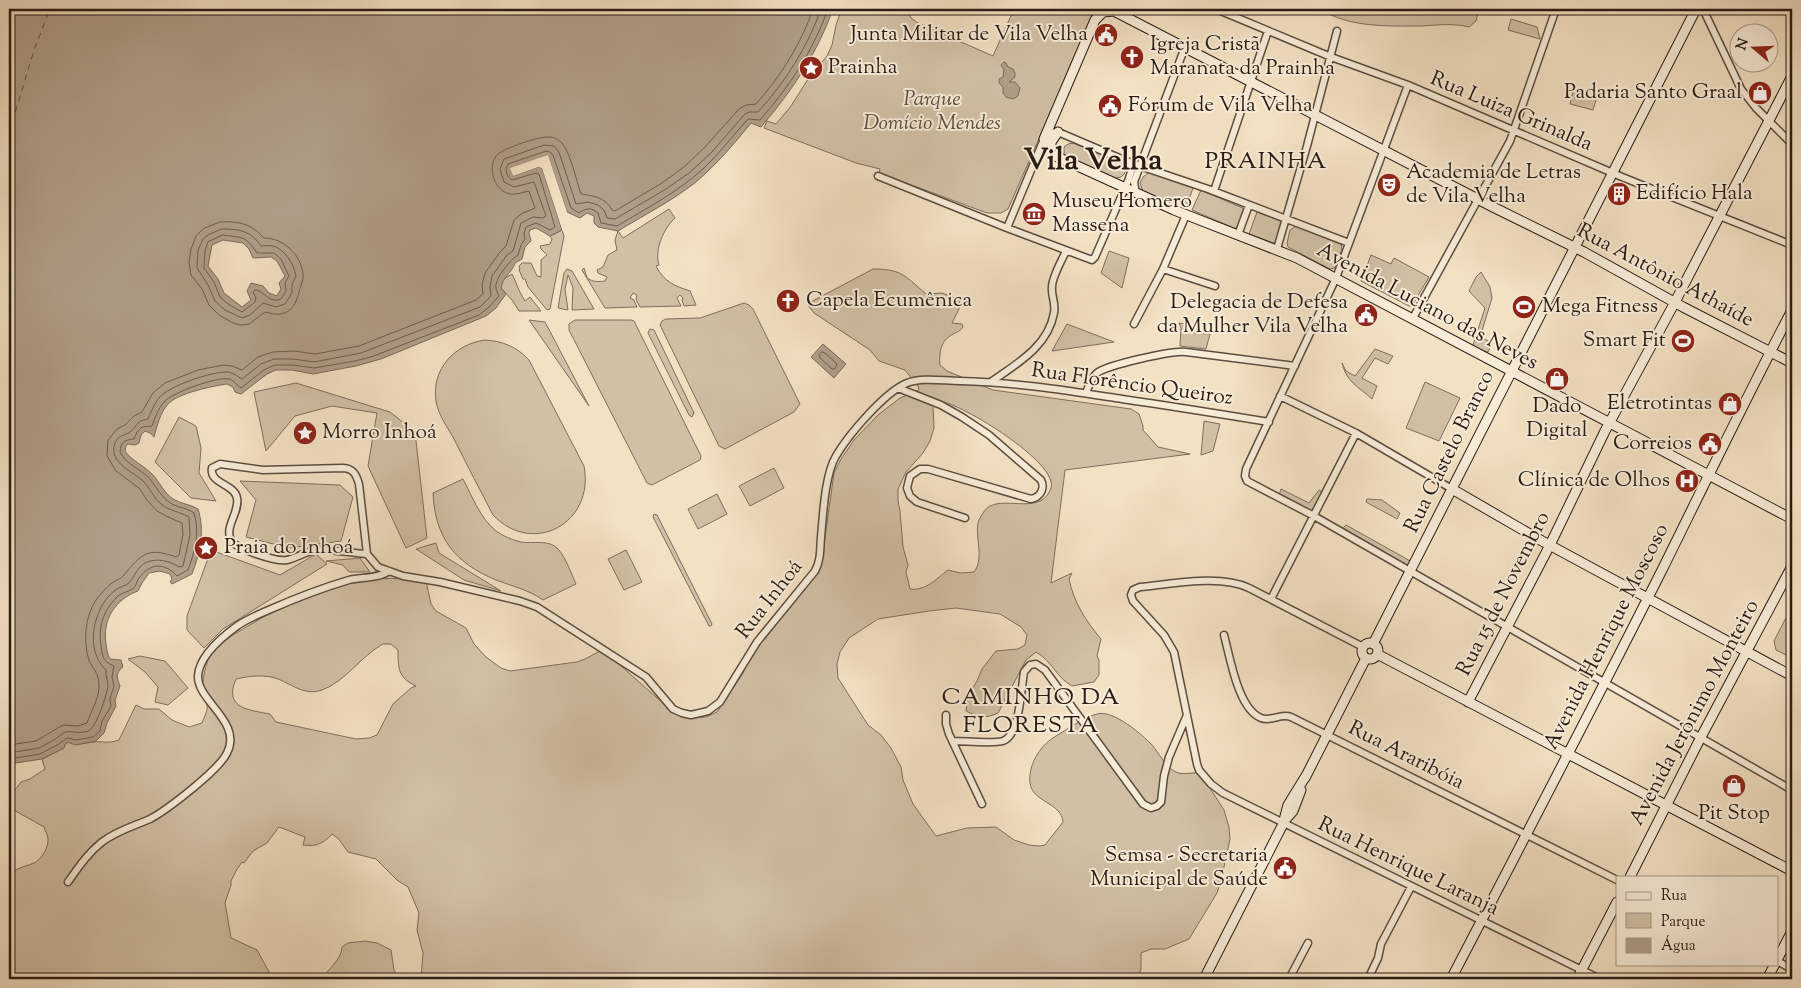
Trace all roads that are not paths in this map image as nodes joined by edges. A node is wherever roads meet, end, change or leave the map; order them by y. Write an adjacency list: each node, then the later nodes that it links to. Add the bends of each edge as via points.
1 (1096, 9): 7 (street)
2 (1216, 9): 8 (street, Rua Luiza Grinalda)
3 (1556, 9): 17 (street)
4 (1696, 9): 26 (main road, Rua Castelo Branco)
5 (1703, 9): 16 (street, via 1741,89)
6 (1115, 11): 7 (main road, Rua Antônio Athaíde, via 1107,10); 10 (main road, Rua Antônio Athaíde)
7 (1095, 20): 19 (main road)
8 (1268, 31): 11 (street, Rua Luiza Grinalda); 13 (street)
9 (1337, 32): 11 (street)
10 (1185, 48): 13 (main road, Rua Antônio Athaíde); 25 (street)
11 (1331, 57): 14 (street, Rua Luiza Grinalda); 15 (street)
12 (1792, 76): 16 (main road, Rua 15 de Novembro)
13 (1251, 82): 15 (main road, Rua Antônio Athaíde); 29 (street)
14 (1408, 85): 17 (street, Rua Luiza Grinalda); 21 (street)
15 (1315, 114): 21 (main road, Rua Antônio Athaíde); 35 (street)
16 (1770, 121): 20 (street); 34 (main road, Rua 15 de Novembro)
17 (1514, 131): 26 (street, Rua Luiza Grinalda); 31 (street)
18 (1058, 132): 19 (street); 22 (main road, via 1051,142); 24 (street)
19 (1044, 138): 22 (main road); 23 (street)
20 (1792, 144)
21 (1383, 150): 31 (main road, Rua Antônio Athaíde); 38 (street)
22 (1051, 154): 23 (street); 28 (main road, Avenida Luciano das Neves)
23 (1036, 159): 36 (street)
24 (1131, 163): 25 (street); 28 (street)
25 (1140, 166): 29 (street); 30 (street, via 1134,182)
26 (1613, 173): 34 (street, Rua Luiza Grinalda); 40 (main road, Rua Castelo Branco)
27 (878, 176): 36 (street)
28 (1124, 188): 30 (main road, Avenida Luciano das Neves); 42 (street, via 1096,256 1092,260)
29 (1214, 191): 32 (street)
30 (1136, 193): 33 (main road, Avenida Luciano das Neves)
31 (1479, 200): 40 (main road, Rua Antônio Athaíde); 48 (street)
32 (1249, 206): 35 (street); 37 (street)
33 (1186, 215): 37 (main road, Avenida Luciano das Neves); 43 (street)
34 (1720, 216): 39 (street, Rua Luiza Grinalda); 46 (main road, Rua 15 de Novembro)
35 (1286, 219): 38 (street); 41 (street)
36 (1007, 228): 42 (street)
37 (1238, 235): 41 (main road, Avenida Luciano das Neves)
38 (1349, 242): 44 (street)
39 (1792, 245)
40 (1575, 248): 46 (main road, Rua Antônio Athaíde); 53 (main road, Rua Castelo Branco)
41 (1277, 249): 44 (main road, Avenida Luciano das Neves)
42 (1066, 251): 54 (street, via 1052,284 1055,311 1044,337 1028,355)
43 (1163, 269): 45 (street); 49 (street)
44 (1336, 278): 48 (main road, Avenida Luciano das Neves); 52 (street)
45 (1215, 286)
46 (1675, 302): 50 (main road, Rua Antônio Athaíde); 59 (main road, Rua 15 de Novembro)
47 (1792, 310): 50 (main road, Avenida Henrique Moscoso)
48 (1413, 318): 53 (main road, Avenida Luciano das Neves)
49 (1134, 324)
50 (1770, 352): 51 (main road, Rua Antônio Athaíde); 61 (main road, Avenida Henrique Moscoso)
51 (1792, 363)
52 (1295, 366): 56 (street, via 1170,352 1102,370 1092,378); 57 (street)
53 (1510, 371): 59 (main road, Avenida Luciano das Neves); 62 (main road, Rua Castelo Branco)
54 (991, 382): 55 (street, Rua Inhoá, via 916,381); 56 (street, Rua Florêncio Queiroz)
55 (898, 388): 64 (street, via 962,417 989,435 1041,480 1040,494 1031,499 928,469 920,469 910,476 907,488 913,499); 69 (street, Rua Inhoá, via 858,426 834,459 829,475 820,557 815,571 757,642 720,702 708,711 677,712 646,677 537,607)
56 (1086, 393): 58 (street, Rua Florêncio Queiroz)
57 (1280, 396): 58 (street); 60 (street)
58 (1269, 422): 63 (street, via 1245,476 1253,485)
59 (1609, 423): 61 (main road, Avenida Luciano das Neves); 66 (main road, Rua 15 de Novembro)
60 (1356, 434): 62 (street); 63 (street)
61 (1710, 475): 65 (main road, Avenida Luciano das Neves); 71 (main road, Avenida Henrique Moscoso)
62 (1452, 489): 66 (main road); 70 (main road, Rua Castelo Branco)
63 (1314, 516): 70 (street); 72 (street)
64 (965, 518)
65 (1792, 519)
66 (1550, 545): 71 (main road); 73 (main road, Rua 15 de Novembro)
67 (367, 554): 67 (street, via 317,550 282,561 237,546 230,539 229,532 237,496 214,478 212,468 220,464 263,470 350,469 359,484); 69 (street, via 374,563)
68 (1792, 566): 77 (main road, Avenida Jerônimo Monteiro)
69 (389, 572): 97 (street, via 304,595 238,625 223,638 208,653 198,677 230,733 231,744 227,754 178,800 152,818 103,841)
70 (1410, 572): 73 (street); 75 (main road, Rua Castelo Branco)
71 (1647, 598): 77 (main road); 81 (main road, Avenida Henrique Moscoso)
72 (1271, 599): 76 (street); 84 (street, via 1242,585 1223,581 1140,587 1132,592 1133,601 1164,635 1174,652)
73 (1508, 627): 81 (street); 82 (main road, Rua 15 de Novembro)
74 (1224, 635): 85 (street, Rua Araribóia, via 1242,696 1253,712 1263,719 1288,716)
75 (1373, 644): 76 (main road); 78 (main road)
76 (1363, 647): 79 (main road, via 1362,653)
77 (1748, 651): 80 (main road); 86 (main road, Avenida Jerônimo Monteiro)
78 (1377, 654): 79 (main road); 82 (main road)
79 (1366, 658): 85 (main road)
80 (1792, 676)
81 (1604, 682): 86 (street); 88 (main road, Avenida Henrique Moscoso)
82 (1468, 702): 88 (main road)
83 (946, 715): 87 (street)
84 (1187, 715): 87 (street, via 1168,757 1161,802 1151,808 1143,804 1044,670 1036,664 1024,672 1015,727 1010,737 998,742); 92 (street, Rua Henrique Laranja, via 1197,764 1206,779 1219,791)
85 (1327, 734): 92 (main road, via 1295,807); 93 (street, Rua Araribóia)
86 (1701, 738): 89 (street); 91 (main road, Avenida Jerônimo Monteiro)
87 (953, 741): 90 (street)
88 (1567, 753): 91 (main road); 93 (main road, Avenida Henrique Moscoso)
89 (1792, 790)
90 (982, 804)
91 (1666, 806): 94 (main road); 95 (main road, Avenida Jerônimo Monteiro)
92 (1283, 824): 98 (street, Rua Henrique Laranja); 108 (main road)
93 (1525, 835): 96 (street, Rua Araribóia); 100 (main road, Avenida Henrique Moscoso)
94 (1792, 871)
95 (1631, 876)
96 (1616, 880)
97 (68, 882)
98 (1411, 887): 100 (street, Rua Henrique Laranja); 110 (street, via 1381,944)
99 (1616, 904): 107 (main road)
100 (1481, 921): 107 (street, Rua Henrique Laranja); 111 (main road, Avenida Henrique Moscoso)
101 (1792, 931): 103 (main road)
102 (1308, 943): 109 (street)
103 (1778, 958)
104 (1778, 961): 106 (street)
105 (1774, 966): 114 (main road)
106 (1792, 969)
107 (1582, 970): 112 (main road); 113 (street, Rua Henrique Laranja)
108 (1204, 979)
109 (1289, 979)
110 (1368, 979)
111 (1451, 979)
112 (1577, 979)
113 (1600, 979)
114 (1767, 979)

